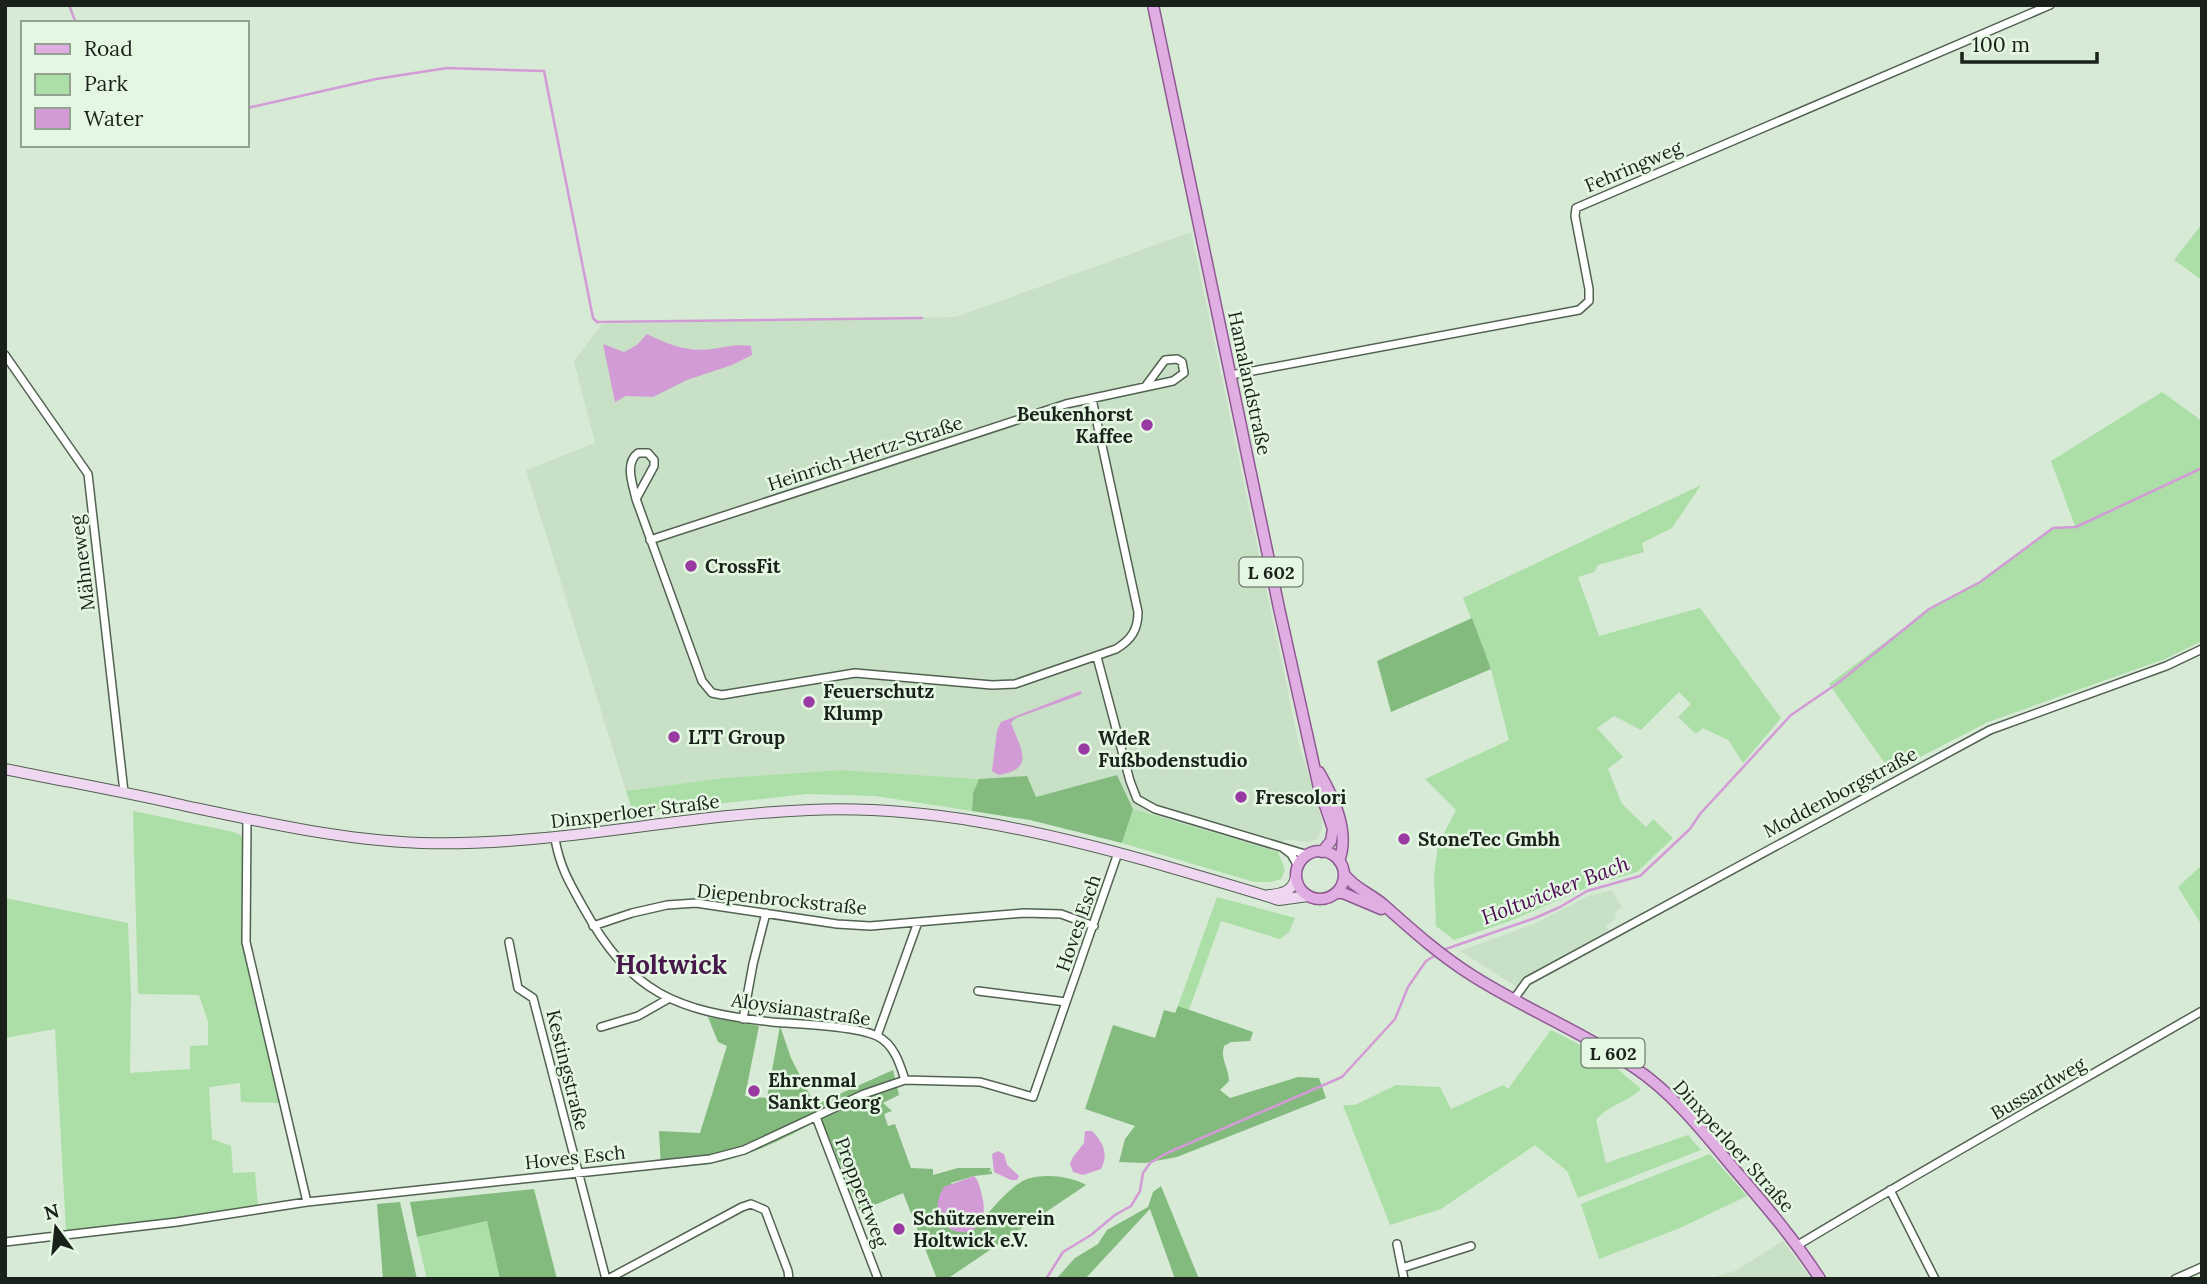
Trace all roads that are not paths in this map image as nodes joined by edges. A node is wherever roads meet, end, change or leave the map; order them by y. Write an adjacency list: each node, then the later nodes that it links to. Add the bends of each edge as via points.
1 (1153, 5): 4 (main road, Hamalandstraße / L 602)
2 (2050, 5): 4 (street, Fehringweg, via 1576,208 1589,289 1589,301 1579,310)
3 (5, 355): 13 (street, Mähneweg, via 88,474)
4 (1231, 375): 11 (main road, Hamalandstraße / L 602)
5 (1145, 387): 5 (street, Heinrich-Hertz-Straße, via 1179,377 1184,373 1182,362 1165,360); 6 (street, Heinrich-Hertz-Straße)
6 (1092, 399): 8 (street, Heinrich-Hertz-Straße, via 992,427); 10 (street, via 1138,619 1127,643)
7 (636, 499): 7 (street, via 654,466 648,453 638,453 631,460); 8 (street)
8 (650, 540): 10 (street, via 708,691 722,695 855,673 1015,684)
9 (2202, 649): 34 (street, Moddenborgstraße, via 1990,730 1527,981)
10 (1097, 657): 16 (street, via 1137,799 1155,809)
11 (1316, 767): 17 (main road, Hamalandstraße / L 602, via 1332,829 1331,841); 20 (main road, Hamalandstraße / L 602, via 1344,832)
12 (5, 769): 13 (main road, Dinxperloer Straße)
13 (124, 792): 14 (main road, Dinxperloer Straße)
14 (247, 819): 15 (main road, Dinxperloer Straße, via 417,843); 44 (street, via 246,942)
15 (555, 839): 18 (main road, Dinxperloer Straße, via 736,816 871,809 976,820); 29 (street, Aloysianastraße, via 559,864)
16 (1279, 845): 19 (street); 21 (street, via 1292,854)
17 (1322, 852): 19 (main road); 20 (main road)
18 (1118, 853): 24 (main road, Dinxperloer Straße); 30 (street, Hoves Esch)
19 (1308, 855): 21 (main road)
20 (1339, 861): 22 (main road, L 602)
21 (1297, 871): 24 (main road, via 1295,884 1288,891); 25 (main road)
22 (1344, 874): 23 (main road); 27 (main road, Dinxperloer Straße)
23 (1336, 892): 25 (main road, L 602, via 1320,899); 27 (main road, Dinxperloer Straße / L 602)
24 (1265, 896): 25 (main road, Dinxperloer Straße, via 1279,900)
25 (1308, 896)
26 (766, 913): 28 (street, Diepenbrockstraße, via 870,926); 29 (street, Diepenbrockstraße, via 712,904 667,905); 37 (street)
27 (1396, 916): 34 (main road, Dinxperloer Straße / L 602, via 1446,958)
28 (918, 922): 30 (street, Diepenbrockstraße, via 1024,913 1061,914); 39 (street)
29 (593, 926): 33 (street, Aloysianastraße, via 612,954)
30 (1094, 926): 35 (street, Hoves Esch)
31 (509, 942): 42 (street, Kestingstraße, via 518,988 533,998)
32 (978, 990): 35 (street, Hoves Esch)
33 (668, 999): 37 (street, Aloysianastraße); 38 (street, via 638,1016)
34 (1514, 999): 47 (main road, Dinxperloer Straße / L 602, via 1586,1036 1662,1090)
35 (1066, 1002): 40 (street, Hoves Esch, via 1032,1097 980,1082)
36 (2202, 1011): 43 (street, Bussardweg)
37 (743, 1018): 39 (street, Aloysianastraße)
38 (601, 1027)
39 (877, 1036): 40 (street, Aloysianastraße, via 900,1062)
40 (905, 1080): 41 (street, Hoves Esch)
41 (816, 1117): 42 (street, Hoves Esch, via 744,1150 710,1159); 53 (street, Proppertweg)
42 (578, 1172): 44 (street, Hoves Esch); 51 (street, Kestingstraße)
43 (1889, 1190): 47 (street, Bussardweg); 56 (street)
44 (307, 1202): 45 (street, Hoves Esch)
45 (5, 1242)
46 (1397, 1244): 50 (street)
47 (1798, 1245): 55 (main road, Dinxperloer Straße / L 602)
48 (1471, 1246): 50 (street)
49 (2202, 1267): 57 (street)
50 (1402, 1268): 54 (street)
51 (607, 1279): 52 (street, via 751,1205 765,1210)
52 (789, 1279)
53 (878, 1279)
54 (1404, 1279)
55 (1820, 1279)
56 (1935, 1279)
57 (2175, 1279)

